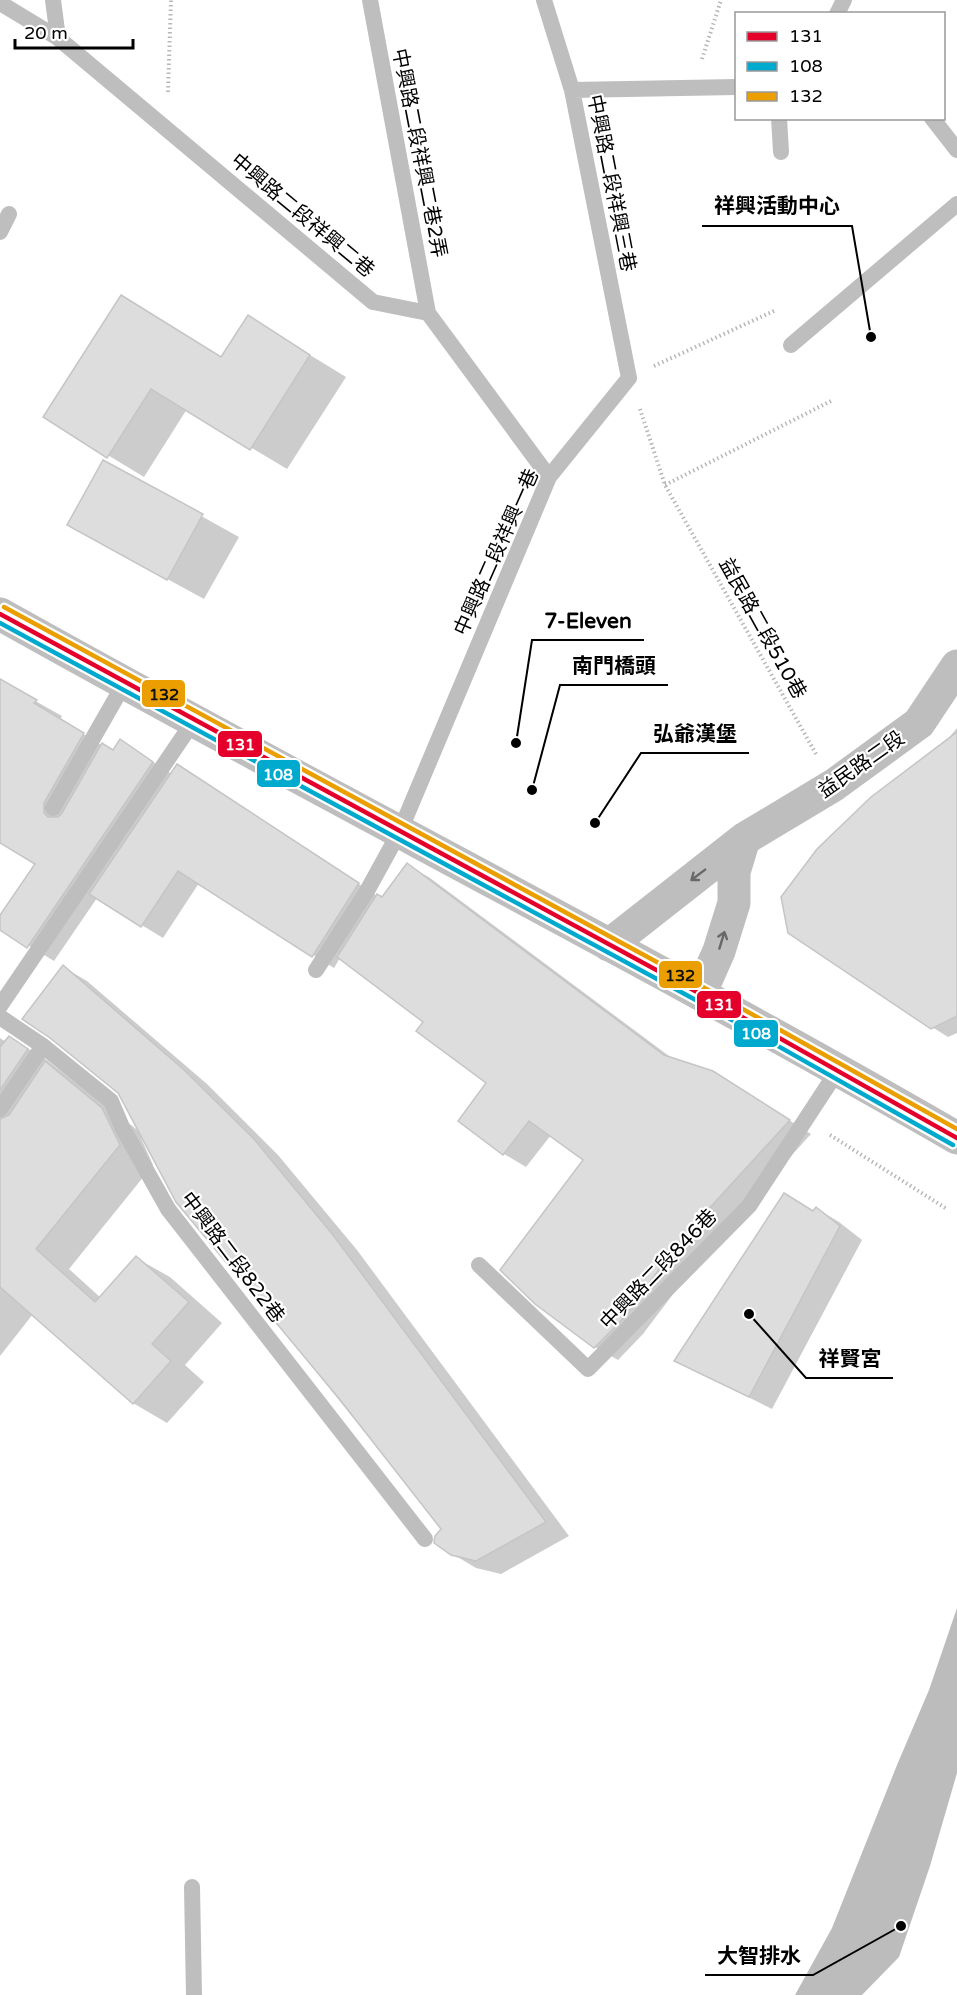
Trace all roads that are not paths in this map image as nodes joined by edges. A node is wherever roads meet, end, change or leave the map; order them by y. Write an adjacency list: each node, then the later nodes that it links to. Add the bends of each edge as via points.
1 (53, 0): 5 (lane)
2 (370, 0): 15 (lane, 中興路二段祥興二巷2弄)
3 (544, 0): 7 (lane, 中興路二段祥興三巷)
4 (0, 3): 5 (lane, 中興路二段祥興二巷)
5 (58, 38): 15 (lane, 中興路二段祥興二巷, via 373,302)
6 (735, 87): 7 (lane)
7 (572, 90): 17 (lane, 中興路二段祥興三巷)
8 (779, 120): 11 (lane)
9 (934, 120): 10 (lane)
10 (957, 150)
11 (781, 152)
12 (957, 204): 16 (lane)
13 (9, 214): 14 (lane)
14 (0, 232)
15 (428, 313): 18 (lane)
16 (791, 345)
17 (629, 378): 18 (lane, 中興路二段祥興一巷)
18 (549, 477): 24 (lane, 中興路二段祥興一巷)
19 (0, 614): 21 (street)
20 (957, 666): 25 (street, 益民路二段, via 919,723 834,785)
21 (124, 684): 22 (street); 23 (lane)
22 (193, 722): 24 (street); 29 (lane)
23 (53, 808)
24 (400, 831): 26 (street); 27 (lane, 中興路二段祥興一巷)
25 (744, 839): 26 (street, 益民路二段, one-way to 26); 28 (street, one-way to 25, via 734,903 734,872)
26 (609, 945): 28 (street)
27 (316, 970)
28 (700, 994): 32 (street)
29 (0, 1006)
30 (0, 1017): 31 (lane, 中興路二段822巷)
31 (43, 1046): 33 (lane); 36 (lane, 中興路二段822巷, via 111,1101 168,1209)
32 (838, 1070): 34 (street); 35 (lane, 中興路二段846巷, via 748,1206 588,1370)
33 (0, 1109)
34 (957, 1138)
35 (479, 1265)
36 (425, 1539)
37 (192, 1887): 38 (lane)
38 (194, 1995)

